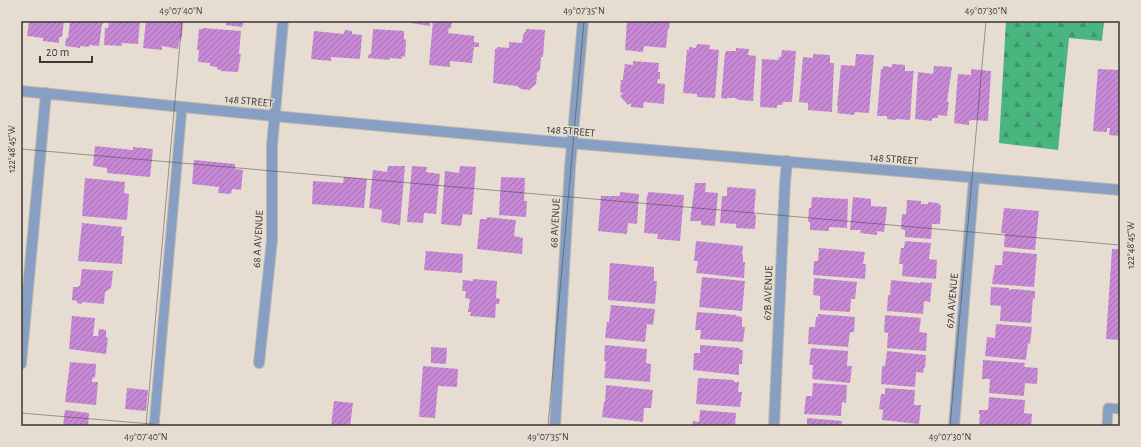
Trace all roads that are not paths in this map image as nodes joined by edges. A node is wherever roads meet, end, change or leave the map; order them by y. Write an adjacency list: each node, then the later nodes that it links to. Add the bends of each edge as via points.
1 (283, 21): 6 (street, 68 A AVENUE)
2 (583, 21): 7 (street, 68 AVENUE)
3 (21, 91): 4 (street, 148 STREET)
4 (46, 93): 5 (street, 148 STREET); 11 (street)
5 (182, 107): 6 (street, 148 STREET); 14 (lane)
6 (274, 116): 7 (street, 148 STREET); 12 (street, 68 A AVENUE, via 272,240)
7 (572, 143): 8 (street, 148 STREET); 15 (street, 68 AVENUE)
8 (787, 162): 9 (street, 148 STREET); 16 (street, 67B AVENUE)
9 (974, 178): 10 (street, 148 STREET); 17 (street, 67A AVENUE)
10 (1120, 190)
11 (21, 364)
12 (260, 364)
13 (1120, 409): 18 (lane, via 1108,408)
14 (154, 426)
15 (556, 426)
16 (774, 426)
17 (954, 426)
18 (1107, 426)

